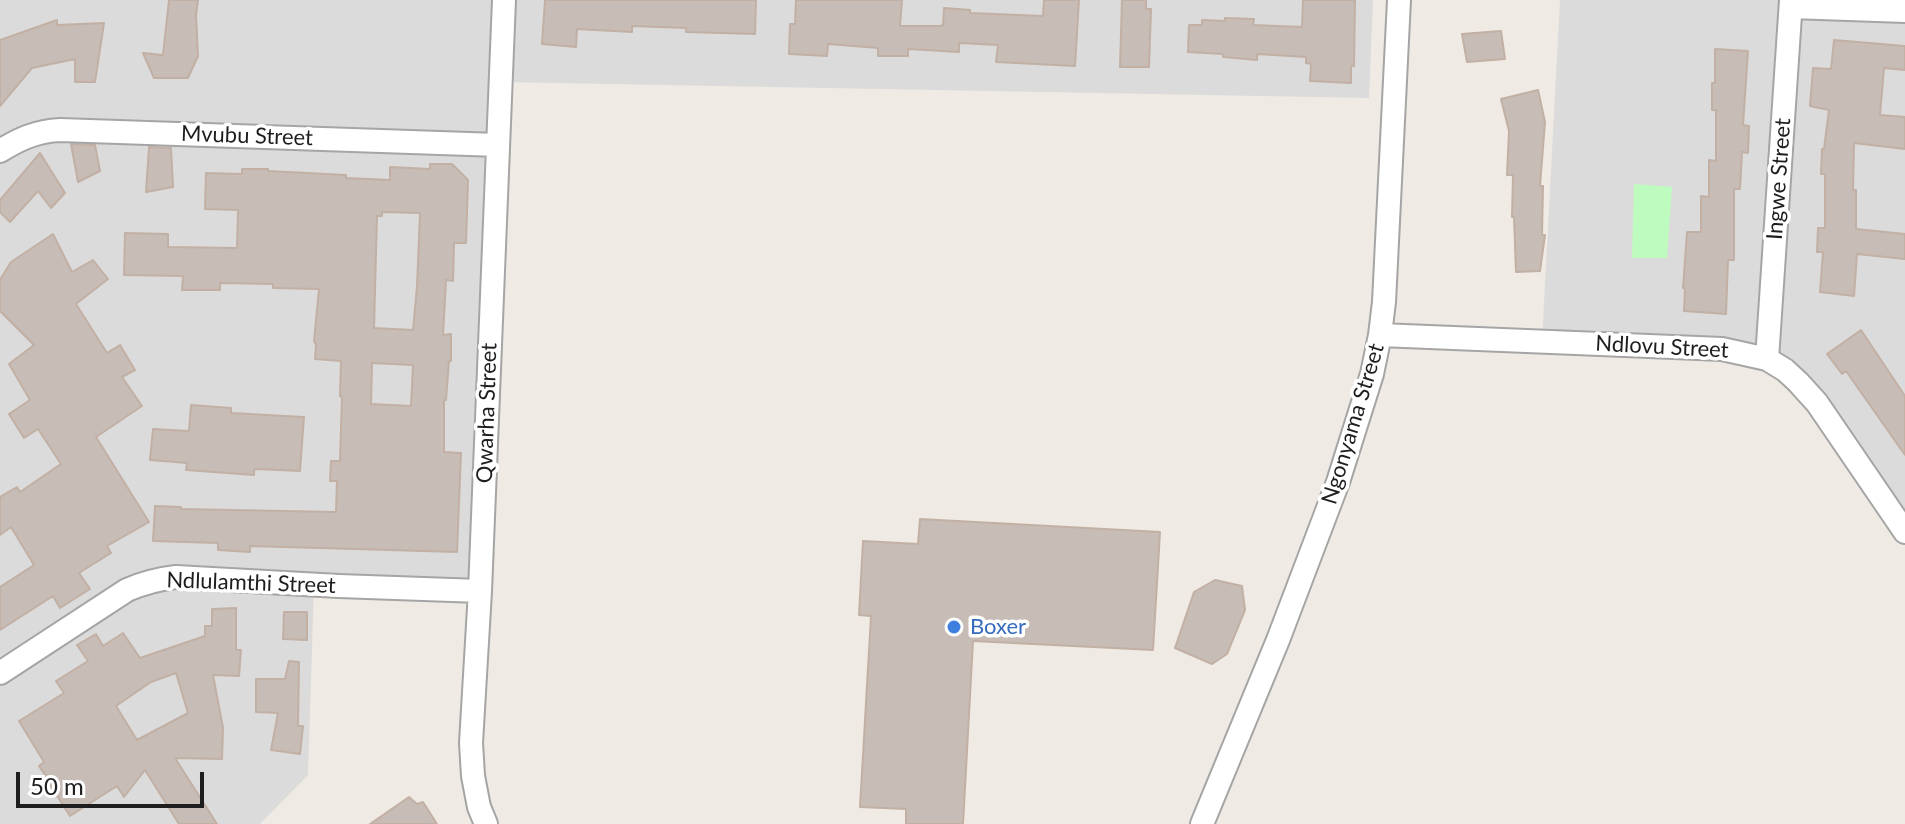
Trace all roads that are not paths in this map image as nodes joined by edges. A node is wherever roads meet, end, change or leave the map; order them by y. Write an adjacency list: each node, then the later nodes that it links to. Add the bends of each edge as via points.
1 (504, 0): 5 (street, Qwarha Street)
2 (1399, 0): 7 (street, Ngonyama Street)
3 (1791, 3): 4 (street); 8 (street, Ingwe Street)
4 (1905, 11)
5 (498, 145): 6 (street, Mvubu Street, via 60,130 34,134); 10 (street, Qwarha Street)
6 (0, 151)
7 (1380, 335): 8 (street, Ndlovu Street, via 1722,349); 13 (street, Ngonyama Street, via 1338,482)
8 (1767, 359): 9 (street, Ndlovu Street, via 1817,403)
9 (1905, 532)
10 (480, 591): 11 (street, Ndlulamthi Street, via 160,579 127,590); 12 (street, Qwarha Street, via 471,743 473,776)
11 (0, 673)
12 (486, 824)
13 (1202, 824)

